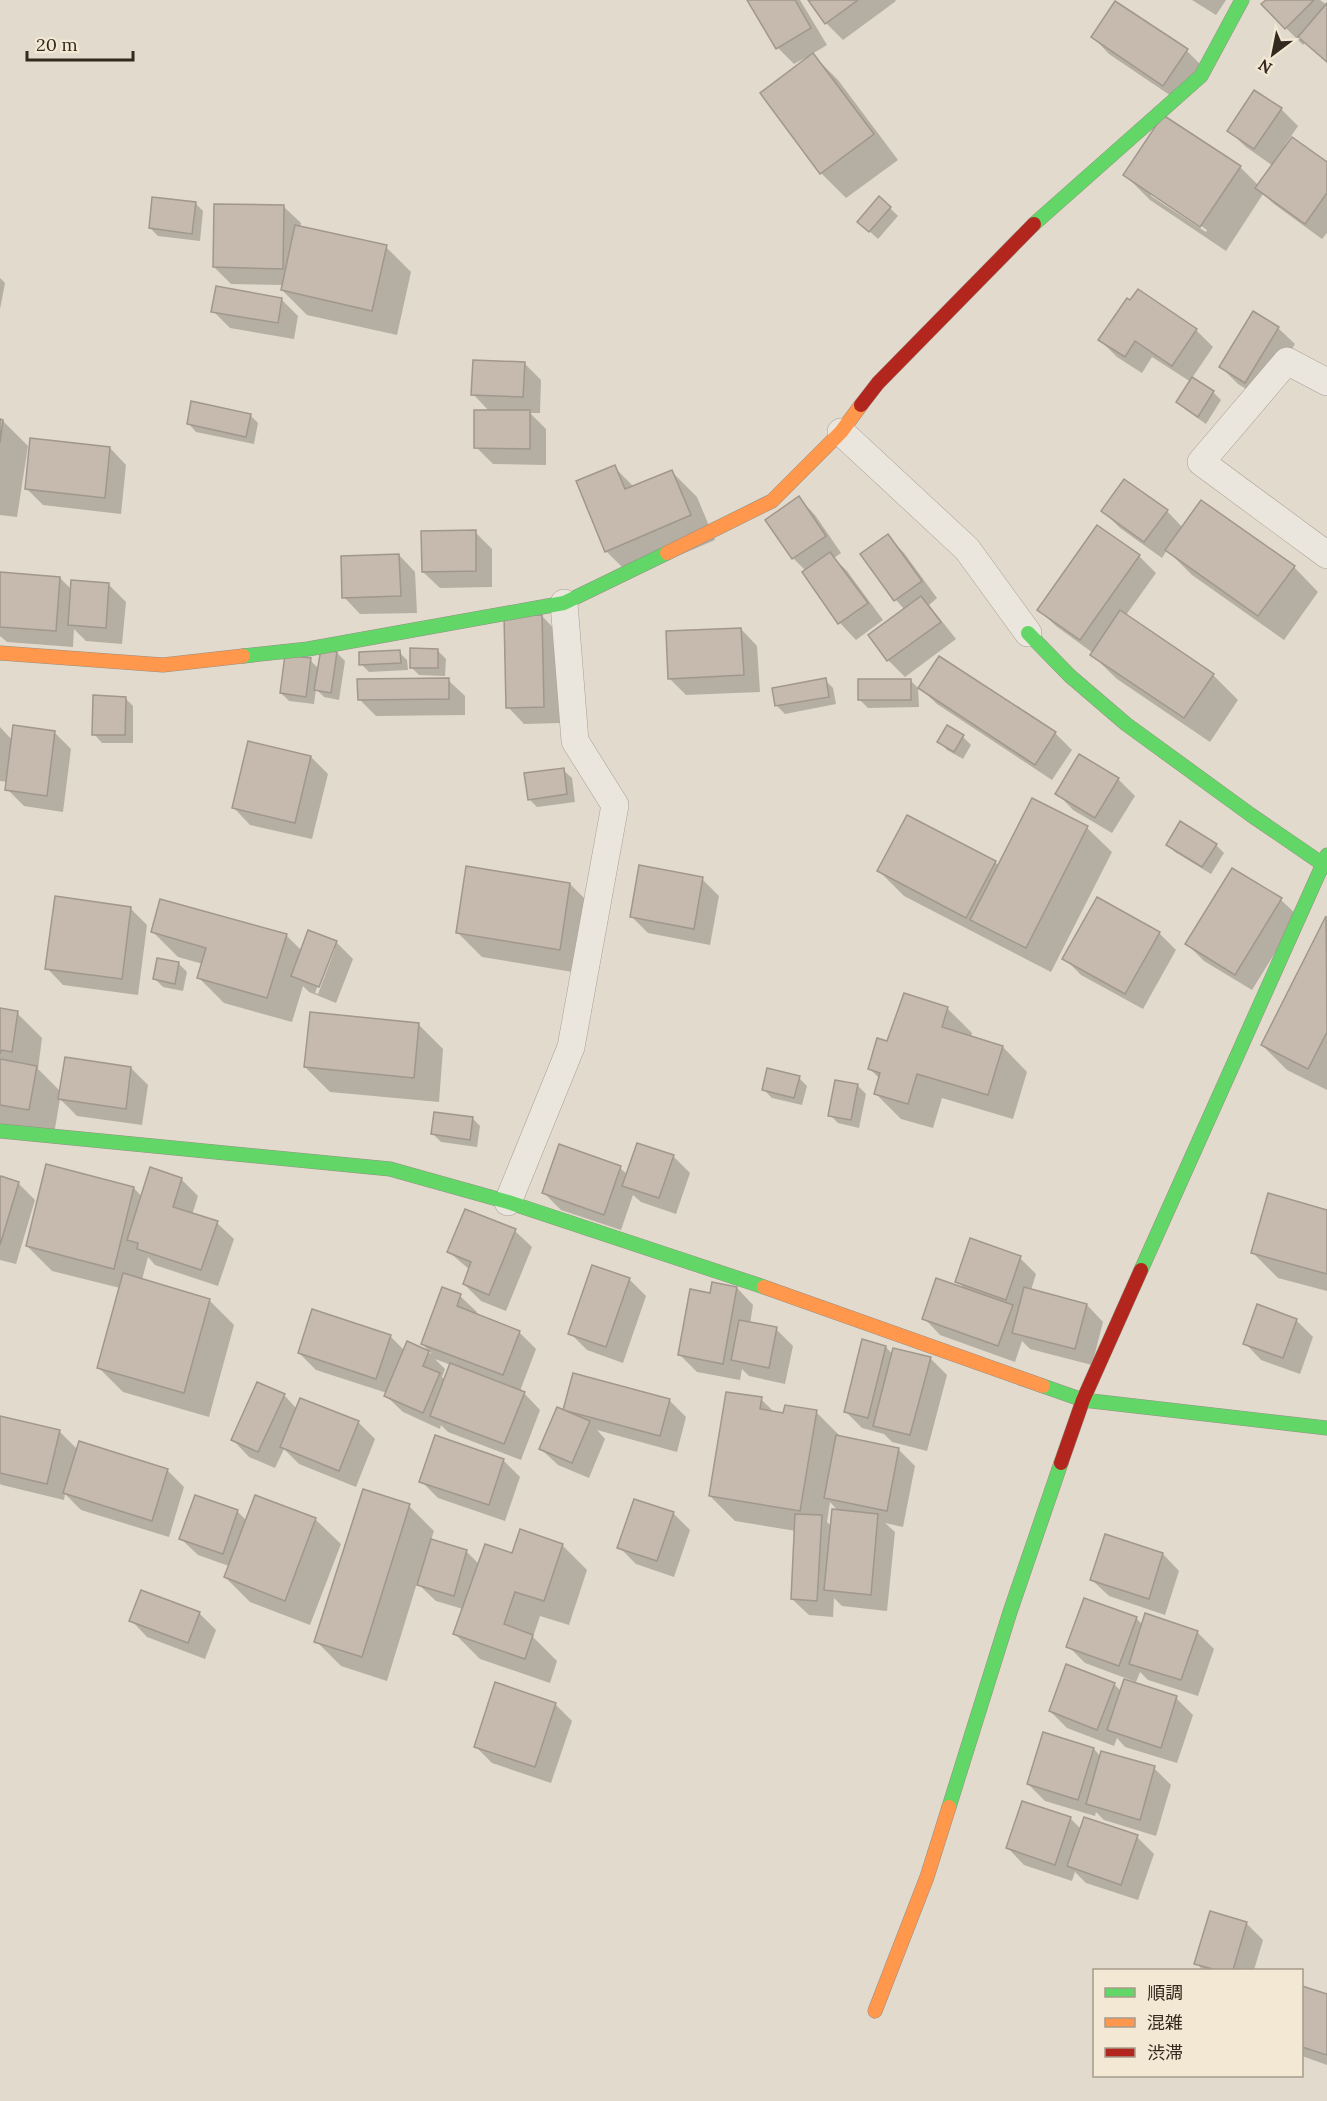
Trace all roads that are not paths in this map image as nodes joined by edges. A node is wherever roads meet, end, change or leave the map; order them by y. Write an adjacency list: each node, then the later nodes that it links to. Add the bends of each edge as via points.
1 (1242, 0): 3 (street, via 1201,76 1036,222 878,383)
2 (1327, 382): 4 (street, via 1287,361 1201,462)
3 (841, 432): 5 (street, via 772,501); 6 (street, via 967,549)
4 (1327, 555)
5 (564, 603): 7 (street, via 308,649 163,665); 10 (street, via 575,741 615,805 571,1047)
6 (1028, 633): 8 (street, via 1126,724 1251,815)
7 (0, 653)
8 (1326, 862): 11 (street)
9 (0, 1131): 10 (street, via 390,1169)
10 (508, 1202): 11 (street, via 723,1272)
11 (1083, 1400): 12 (street); 13 (street, via 1010,1612 927,1877)
12 (1327, 1428)
13 (875, 2011)

